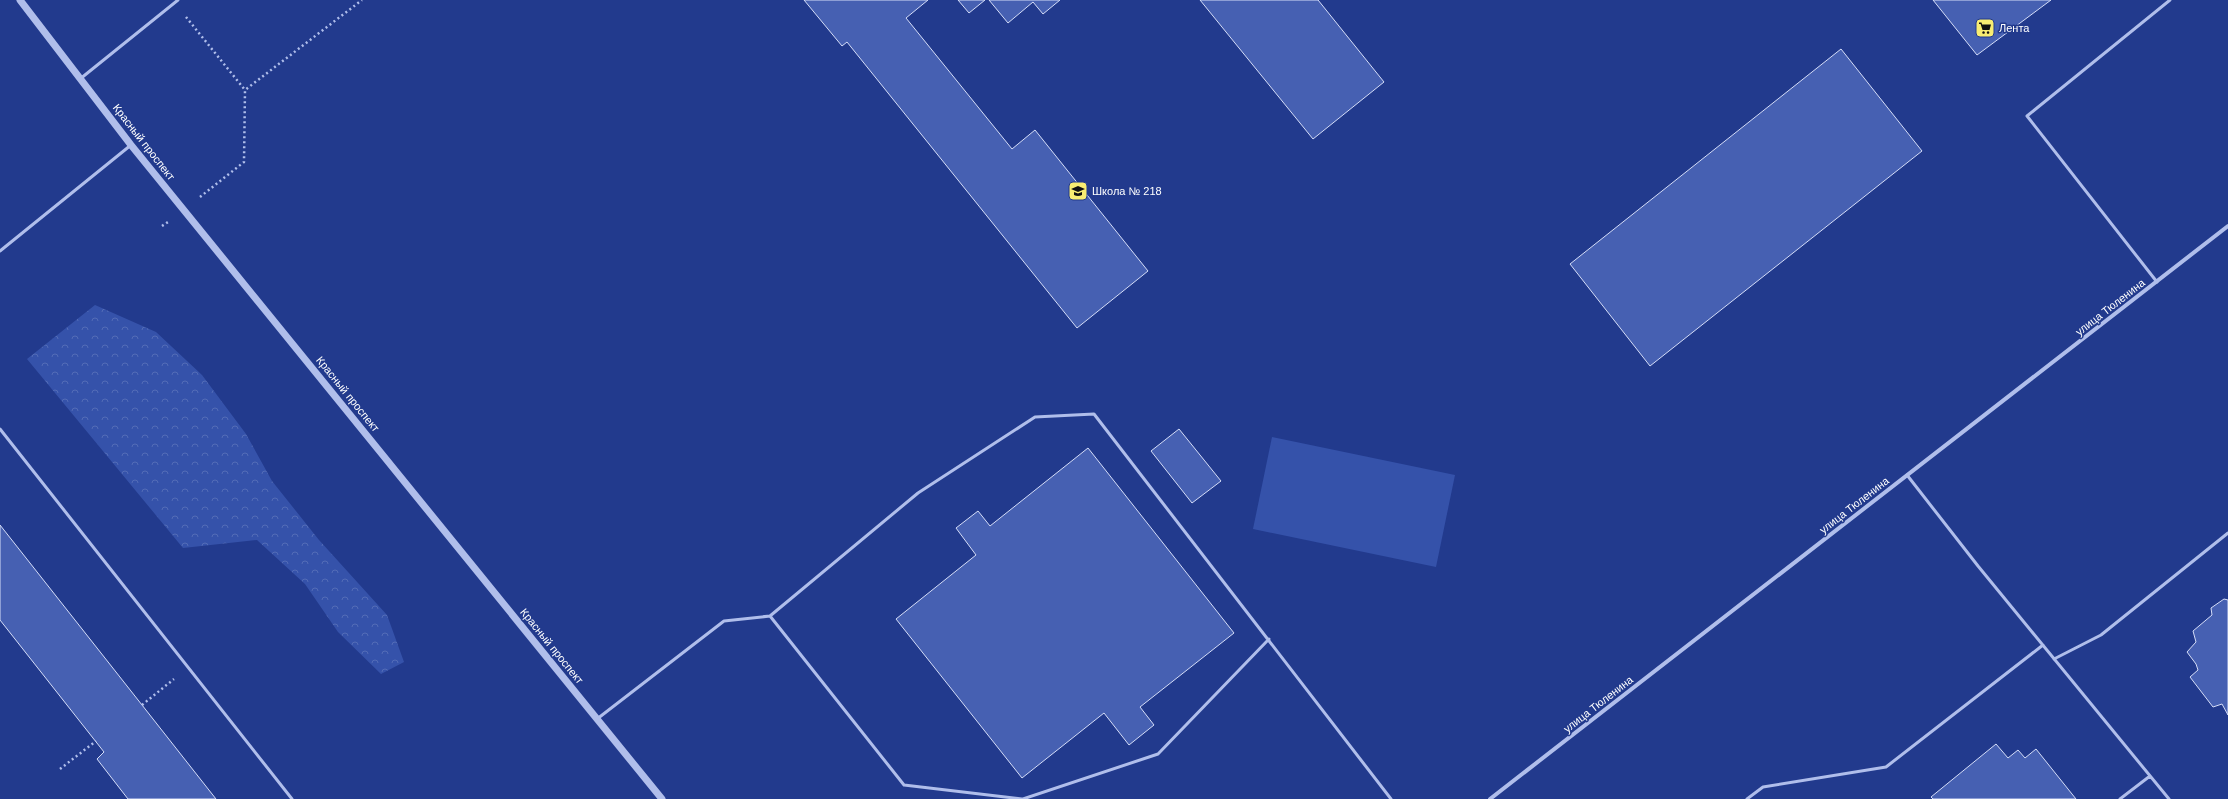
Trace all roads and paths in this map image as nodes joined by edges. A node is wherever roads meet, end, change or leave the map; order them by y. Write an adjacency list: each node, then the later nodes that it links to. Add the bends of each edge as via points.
1 (20, 0): 5 (street, Красный проспект)
2 (362, 0): 6 (path)
3 (2170, 0): 12 (lane, via 2027,116)
4 (176, 1): 5 (lane); 6 (path)
5 (80, 79): 7 (street, Красный проспект)
6 (244, 90): 8 (path, via 244,162)
7 (131, 145): 8 (street, Красный проспект); 11 (lane)
8 (184, 210): 9 (path); 22 (street, Красный проспект)
9 (162, 226)
10 (2228, 226): 12 (street, улица Тюленина)
11 (0, 251)
12 (2157, 282): 14 (street, улица Тюленина)
13 (0, 429): 20 (lane)
14 (1907, 475): 18 (lane); 30 (street, улица Тюленина)
15 (2228, 533): 19 (lane, via 2101,635)
16 (770, 616): 17 (lane, via 918,493 1035,417 1094,414); 22 (lane, via 724,621); 28 (lane, via 904,785)
17 (1269, 639): 28 (lane, via 1158,754); 29 (lane)
18 (2043, 645): 19 (lane); 31 (lane, via 1886,767 1763,786)
19 (2054, 659): 25 (lane)
20 (188, 668): 21 (path); 26 (lane)
21 (142, 705)
22 (597, 719): 27 (street, Красный проспект)
23 (96, 741): 24 (path)
24 (60, 769)
25 (2150, 776): 32 (lane); 33 (lane)
26 (292, 799)
27 (662, 799)
28 (1023, 799)
29 (1391, 799)
30 (1490, 799)
31 (1747, 799)
32 (2120, 799)
33 (2169, 799)

